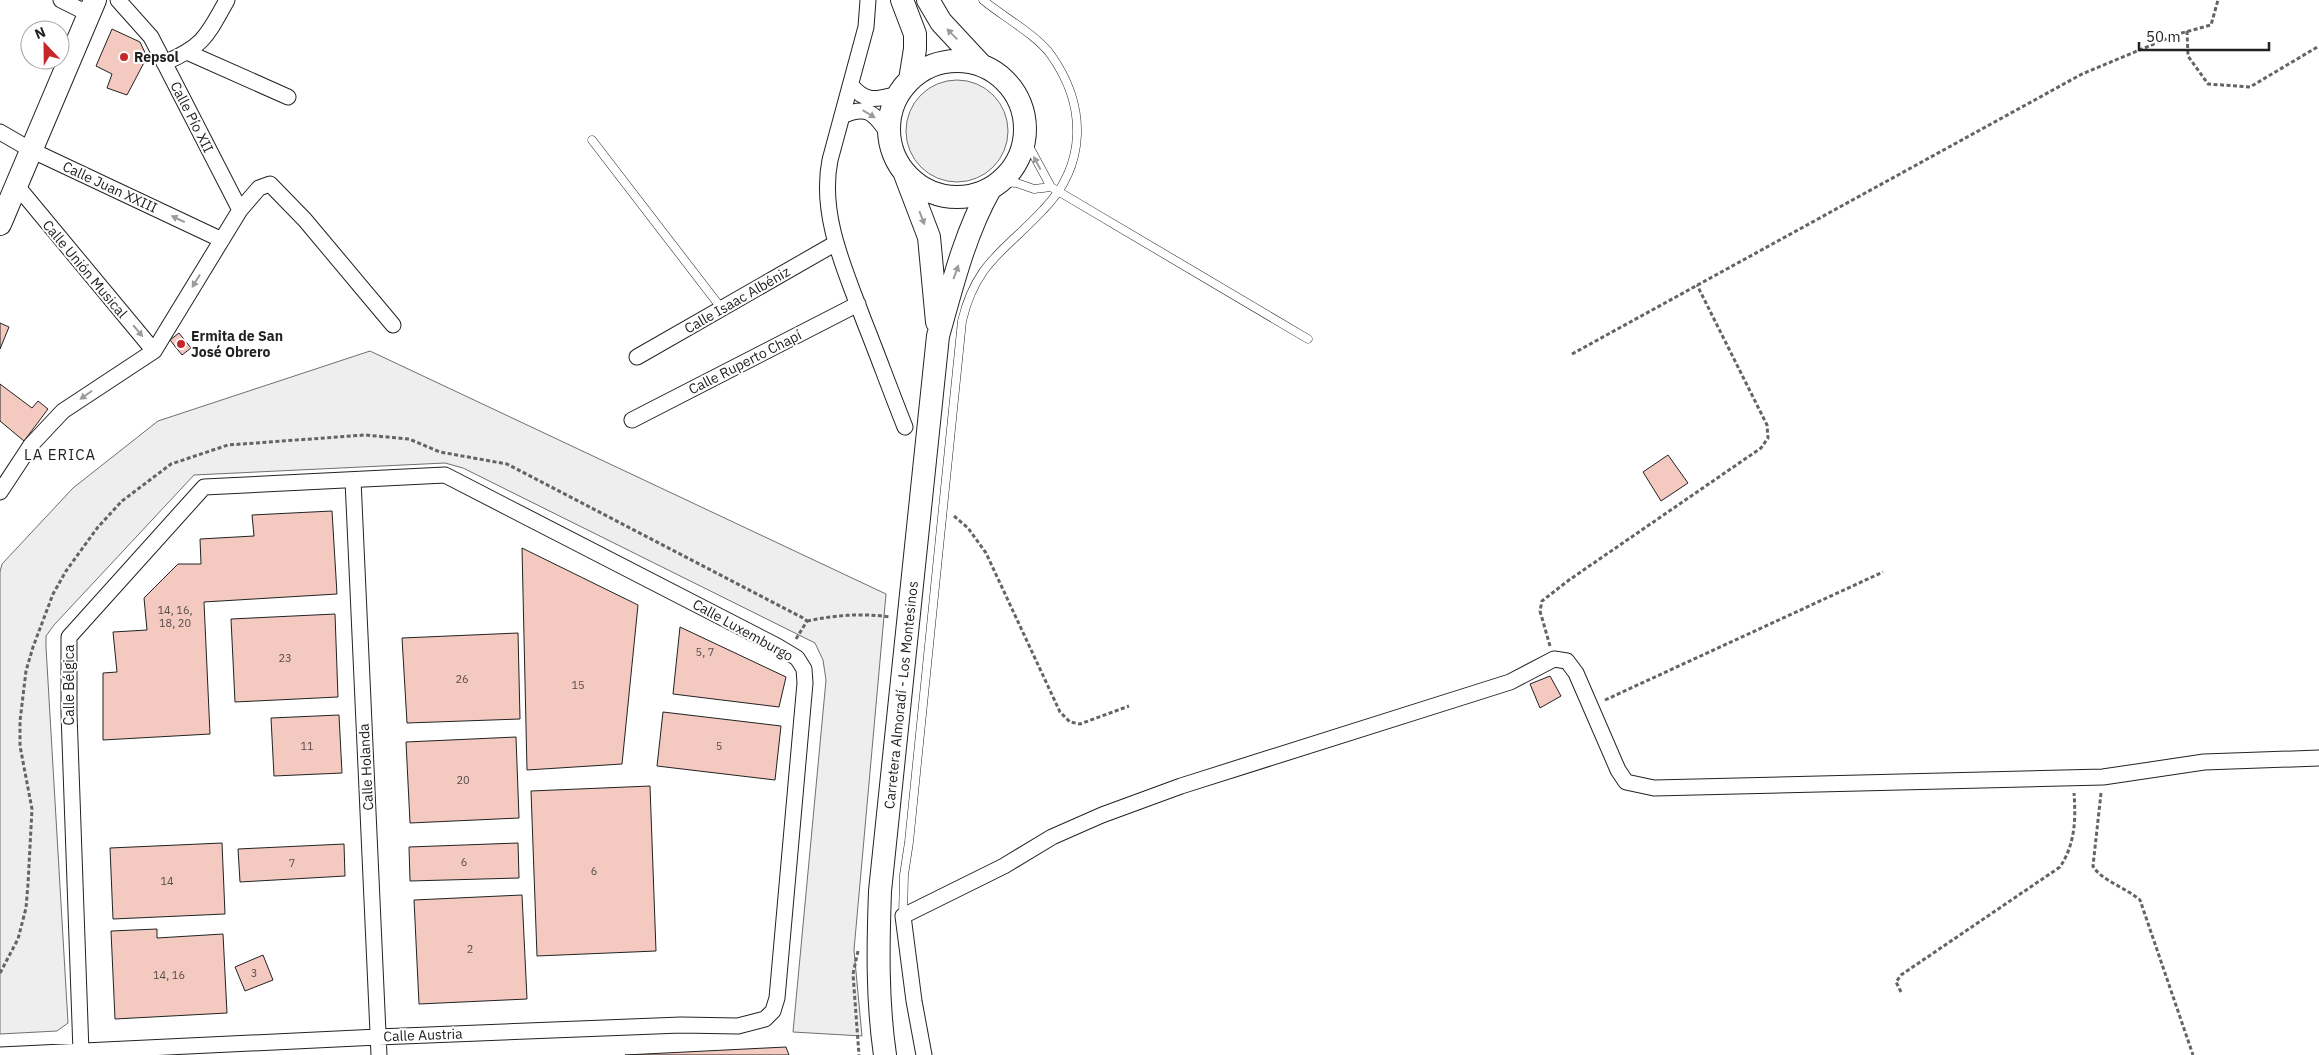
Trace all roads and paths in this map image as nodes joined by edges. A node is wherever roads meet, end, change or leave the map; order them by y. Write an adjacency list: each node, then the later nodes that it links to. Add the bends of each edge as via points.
1 (61, 0): 9 (street)
2 (118, 0): 13 (street, Calle Pío XII, via 151,37)
3 (227, 0): 12 (street, via 207,35)
4 (868, 0): 15 (street, via 866,27)
5 (902, 0): 16 (main road, via 915,34 915,49)
6 (928, 0): 14 (main road, one-way to 6, via 941,22)
7 (983, 0): 28 (lane, via 1050,54 1068,86 1078,119 1076,149)
8 (2218, 0): 10 (path, via 2211,25)
9 (92, 7): 23 (main road)
10 (2187, 31): 11 (path, via 2188,56 2208,84 2250,87); 33 (path, via 2082,74)
11 (2319, 46)
12 (189, 53): 13 (street); 17 (street)
13 (164, 63): 29 (street, Calle Pío XII)
14 (981, 65): 16 (main road, via 966,61 936,64); 21 (main road, via 1013,88 1024,112)
15 (852, 85): 16 (street, via 865,98 877,99); 18 (street)
16 (904, 87): 20 (main road, via 892,107)
17 (288, 97)
18 (842, 116): 20 (street, one-way to 20, via 862,110 869,112); 32 (street, via 827,177)
19 (0, 132): 23 (street, Calle Juan XXIII)
20 (889, 135): 24 (main road, via 897,161)
21 (1025, 139): 26 (main road, via 1012,170); 27 (lane, one-way to 21)
22 (592, 140): 35 (lane)
23 (31, 150): 25 (main road); 31 (street, Calle Juan XXIII, one-way to 23)
24 (905, 173): 26 (main road, via 923,188 945,196 968,196); 37 (main road, Carretera Almoradí - Los Montesinos, one-way to 37, via 930,237)
25 (17, 186): 30 (main road); 39 (street, Calle Unión Musical, one-way to 39)
26 (995, 186): 27 (lane, via 1017,183 1034,189); 37 (main road, Carretera Almoradí - Los Montesinos, one-way to 26, via 953,281 981,205)
27 (1051, 186): 28 (lane)
28 (1060, 192): 38 (lane); 46 (lane, via 989,262 967,300)
29 (240, 210): 31 (street); 36 (street, via 258,188 270,184 305,220)
30 (0, 224)
31 (222, 240): 39 (street, one-way to 39)
32 (836, 243): 34 (street); 35 (street, Calle Isaac Albéniz)
33 (1697, 285): 40 (path); 51 (path, via 1767,425 1768,438 1761,448 1542,601 1540,611)
34 (858, 304): 42 (street, Calle Ruperto Chapí); 43 (street)
35 (722, 309): 41 (street, Calle Isaac Albéniz)
36 (393, 325)
37 (938, 336): 48 (main road, Carretera Almoradí - Los Montesinos)
38 (1308, 339)
39 (154, 351): 45 (street, one-way to 45, via 63,411 31,445)
40 (1572, 354)
41 (637, 357)
42 (632, 420)
43 (904, 427)
44 (353, 480): 50 (street, Calle Luxemburgo, via 445,475); 62 (street, Calle Holanda); 63 (street, Calle Bélgica, via 204,487 69,637)
45 (0, 492)
46 (942, 506): 52 (path, via 968,528 986,553 1060,712 1070,722 1080,724); 57 (lane, via 904,875)
47 (1883, 572): 53 (path)
48 (896, 618): 49 (path, via 849,614); 67 (main road, Carretera Almoradí - Los Montesinos, via 880,891 878,972)
49 (807, 621): 50 (path); 59 (path, via 507,464 440,452 409,439 365,435 228,444 171,464 122,501 98,527 53,594 33,647 26,672 20,721 20,746 32,809 26,900 18,939)
50 (786, 651): 61 (street, Calle Luxemburgo, via 797,658 804,669 804,683 776,998 773,1011)
51 (1554, 659): 53 (street, via 1567,661 1576,673); 57 (street, via 1510,682 1244,766 1102,815 1052,837 1004,866)
52 (1129, 706)
53 (1590, 706): 56 (street, via 1626,782 1645,787)
54 (2319, 758): 55 (street, via 2204,762)
55 (2103, 777): 56 (street); 69 (path, via 2093,866 2096,873 2132,892 2140,900)
56 (2072, 778): 60 (path, via 2075,815 2072,846 2060,867 1901,975 1896,982)
57 (903, 916): 68 (street)
58 (859, 944): 66 (path, via 853,974)
59 (0, 973)
60 (1901, 992)
61 (765, 1019): 62 (street, Calle Austria, via 738,1026)
62 (378, 1037): 63 (street, Calle Austria); 65 (street, Calle Holanda)
63 (81, 1054): 64 (street, Calle Austria)
64 (0, 1055)
65 (379, 1055)
66 (859, 1055)
67 (885, 1055)
68 (924, 1055)
69 (2193, 1055)

